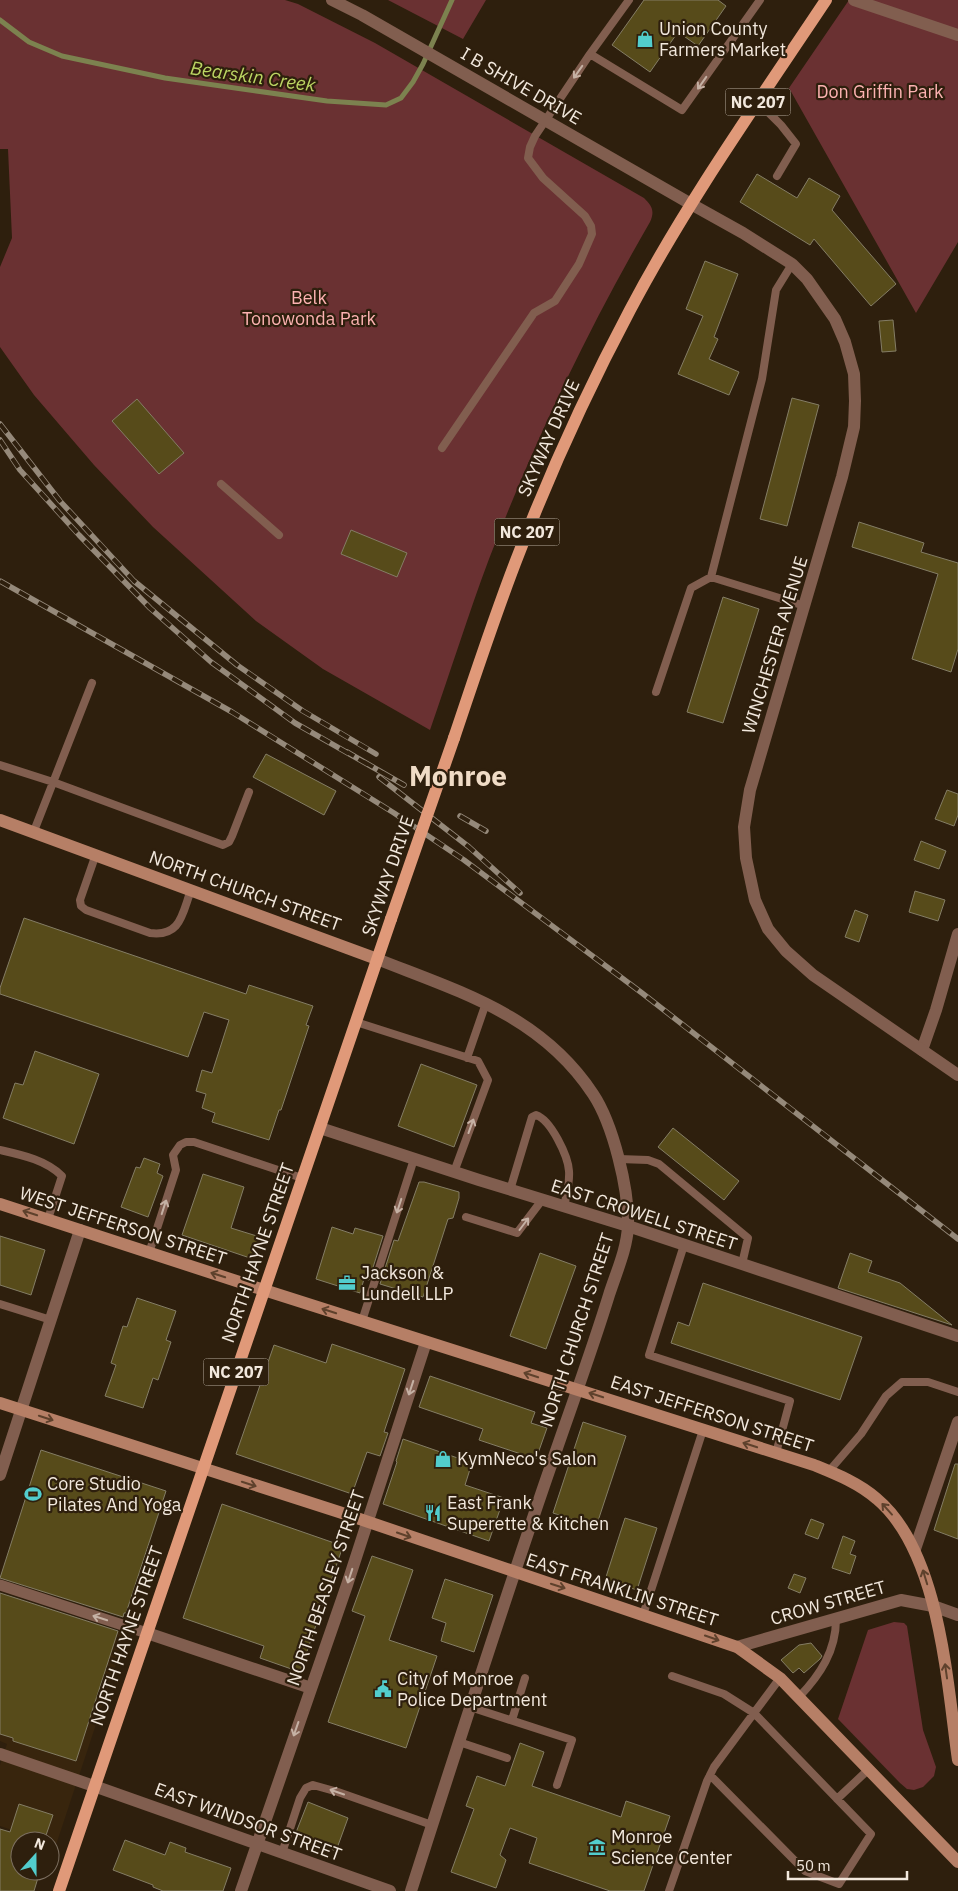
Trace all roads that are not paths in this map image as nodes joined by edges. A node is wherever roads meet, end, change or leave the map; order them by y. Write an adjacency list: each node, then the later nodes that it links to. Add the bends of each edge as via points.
1 (332, 0): 9 (street, I B SHIVE DRIVE)
2 (629, 0): 7 (lane)
3 (760, 0): 7 (lane, one-way to 7, via 682,110)
4 (826, 0): 8 (main road, SKYWAY DRIVE / NC 207)
5 (854, 0): 6 (street)
6 (958, 35)
7 (590, 54): 9 (lane, one-way to 9)
8 (758, 102): 10 (lane, via 796,144); 11 (main road, SKYWAY DRIVE / NC 207)
9 (545, 120): 11 (street, I B SHIVE DRIVE); 13 (lane, via 528,158 543,178 585,216 592,234 579,264 556,301 534,313)
10 (777, 176)
11 (691, 204): 12 (street, WINCHESTER AVENUE); 28 (main road, SKYWAY DRIVE / NC 207, bridge, via 610,350 544,490 497,612)
12 (792, 264): 16 (lane, via 776,290 762,379); 17 (street, WINCHESTER AVENUE, via 807,279 835,319 854,374 854,427)
13 (442, 448)
14 (221, 484): 15 (lane)
15 (279, 535)
16 (711, 577): 17 (lane); 19 (lane, via 691,588)
17 (805, 606): 31 (street, WINCHESTER AVENUE, via 750,790 744,827 745,850 755,900 768,929 813,976)
18 (92, 683): 21 (lane)
19 (656, 692)
20 (0, 765): 21 (lane)
21 (53, 782): 22 (lane, via 223,845 232,836); 24 (lane)
22 (249, 792)
23 (0, 820): 24 (main road, NORTH CHURCH STREET)
24 (34, 831): 25 (main road, NORTH CHURCH STREET)
25 (96, 854): 26 (main road, NORTH CHURCH STREET); 26 (lane, via 80,900 86,910 150,933 168,933 176,925)
26 (191, 890): 28 (main road, NORTH CHURCH STREET)
27 (958, 934): 31 (street)
28 (378, 959): 29 (street, NORTH CHURCH STREET); 30 (main road, NORTH HAYNE STREET / NC 207)
29 (486, 1003): 32 (lane); 37 (street, NORTH CHURCH STREET, via 532,1030 570,1065 594,1094 615,1141)
30 (356, 1022): 32 (lane); 34 (main road, NORTH HAYNE STREET / NC 207)
31 (922, 1050): 33 (street, WINCHESTER AVENUE)
32 (467, 1058): 38 (lane, one-way to 32, via 488,1080 478,1061)
33 (958, 1076)
34 (320, 1128): 36 (street, EAST CROWELL STREET); 39 (main road, NORTH HAYNE STREET / NC 207)
35 (0, 1150): 45 (lane, via 53,1166 62,1176)
36 (414, 1159): 38 (street, EAST CROWELL STREET); 54 (lane, one-way to 54)
37 (619, 1159): 46 (street, NORTH CHURCH STREET); 50 (lane, via 648,1160 660,1164 748,1238)
38 (454, 1172): 40 (street, EAST CROWELL STREET)
39 (302, 1178): 49 (lane, one-way to 39, via 176,1170 173,1155 186,1142); 51 (main road, NORTH HAYNE STREET / NC 207)
40 (510, 1190): 41 (street, EAST CROWELL STREET); 43 (lane, via 532,1117 536,1115 546,1120 568,1162 570,1174)
41 (542, 1200): 43 (street, EAST CROWELL STREET); 44 (lane, one-way to 41, via 517,1233)
42 (0, 1204): 45 (main road, WEST JEFFERSON STREET, one-way to 42)
43 (564, 1207): 46 (street, EAST CROWELL STREET)
44 (466, 1217)
45 (48, 1220): 47 (main road, WEST JEFFERSON STREET)
46 (628, 1226): 48 (street, EAST CROWELL STREET); 57 (street, NORTH CHURCH STREET, via 620,1262)
47 (80, 1230): 49 (main road, WEST JEFFERSON STREET); 53 (street)
48 (684, 1245): 50 (street, EAST CROWELL STREET); 63 (lane, via 649,1355 790,1401)
49 (149, 1253): 51 (main road, WEST JEFFERSON STREET, one-way to 49)
50 (742, 1264): 55 (street, EAST CROWELL STREET)
51 (264, 1290): 54 (main road, EAST JEFFERSON STREET, one-way to 51); 64 (main road, NORTH HAYNE STREET / NC 207)
52 (0, 1304): 53 (lane)
53 (50, 1320): 60 (street)
54 (362, 1321): 56 (main road, EAST JEFFERSON STREET)
55 (958, 1336)
56 (426, 1342): 57 (main road, EAST JEFFERSON STREET, one-way to 56); 67 (street, NORTH BEASLEY STREET, one-way to 67)
57 (578, 1390): 62 (main road, EAST JEFFERSON STREET, one-way to 57); 69 (street, NORTH CHURCH STREET)
58 (958, 1392): 65 (lane, via 928,1382 902,1382 886,1396)
59 (0, 1403): 60 (main road, EAST FRANKLIN STREET)
60 (21, 1410): 64 (main road, EAST FRANKLIN STREET, one-way to 64); 66 (street)
61 (958, 1422): 68 (street)
62 (703, 1430): 63 (main road, EAST JEFFERSON STREET, one-way to 62); 72 (lane)
63 (776, 1453): 65 (main road, EAST JEFFERSON STREET)
64 (203, 1469): 67 (main road, EAST FRANKLIN STREET, one-way to 67); 75 (main road, NORTH HAYNE STREET / NC 207)
65 (829, 1471): 68 (main road, EAST JEFFERSON STREET, one-way to 65, via 898,1521 878,1499 847,1478)
66 (0, 1475)
67 (368, 1522): 69 (main road, EAST FRANKLIN STREET, one-way to 69); 80 (street, NORTH BEASLEY STREET, one-way to 80)
68 (915, 1549): 71 (main road, EAST JEFFERSON STREET, one-way to 68)
69 (514, 1572): 72 (main road, EAST FRANKLIN STREET, one-way to 72); 82 (street, NORTH CHURCH STREET)
70 (0, 1585): 75 (street, one-way to 70)
71 (933, 1606): 73 (street, CROW STREET); 74 (street, CROW STREET, via 901,1600); 88 (main road, EAST JEFFERSON STREET, one-way to 71, via 940,1627)
72 (642, 1615): 76 (main road, EAST FRANKLIN STREET, one-way to 76)
73 (958, 1615)
74 (836, 1619): 76 (street, CROW STREET); 81 (lane, via 833,1643 824,1667)
75 (147, 1633): 80 (street); 92 (main road, NORTH HAYNE STREET / NC 207)
76 (737, 1647): 79 (main road, EAST FRANKLIN STREET)
77 (672, 1676): 83 (lane, via 724,1694)
78 (525, 1678): 84 (lane)
79 (780, 1678): 81 (main road, EAST FRANKLIN STREET); 83 (lane)
80 (311, 1688): 95 (street, NORTH BEASLEY STREET, one-way to 95)
81 (799, 1697): 89 (main road, EAST FRANKLIN STREET)
82 (470, 1707): 84 (lane); 85 (street, NORTH CHURCH STREET)
83 (754, 1713): 90 (lane); 93 (lane)
84 (512, 1720): 91 (lane, via 572,1740)
85 (459, 1742): 87 (lane); 94 (street, NORTH CHURCH STREET)
86 (0, 1754): 92 (street, EAST WINDSOR STREET)
87 (507, 1758)
88 (958, 1760)
89 (868, 1769): 93 (lane); 97 (main road, EAST FRANKLIN STREET)
90 (710, 1775): 93 (lane, via 805,1871 839,1884 871,1834); 102 (lane)
91 (557, 1785)
92 (94, 1786): 95 (street, EAST WINDSOR STREET); 98 (main road, NC 207)
93 (837, 1799)
94 (432, 1824): 96 (lane, one-way to 96, via 313,1785 306,1788 300,1798); 101 (street, NORTH CHURCH STREET)
95 (256, 1844): 96 (street, EAST WINDSOR STREET); 99 (street, NORTH BEASLEY STREET)
96 (282, 1853): 100 (street, EAST WINDSOR STREET)
97 (958, 1862)
98 (59, 1891)
99 (241, 1891)
100 (390, 1891)
101 (411, 1891)
102 (669, 1891)

